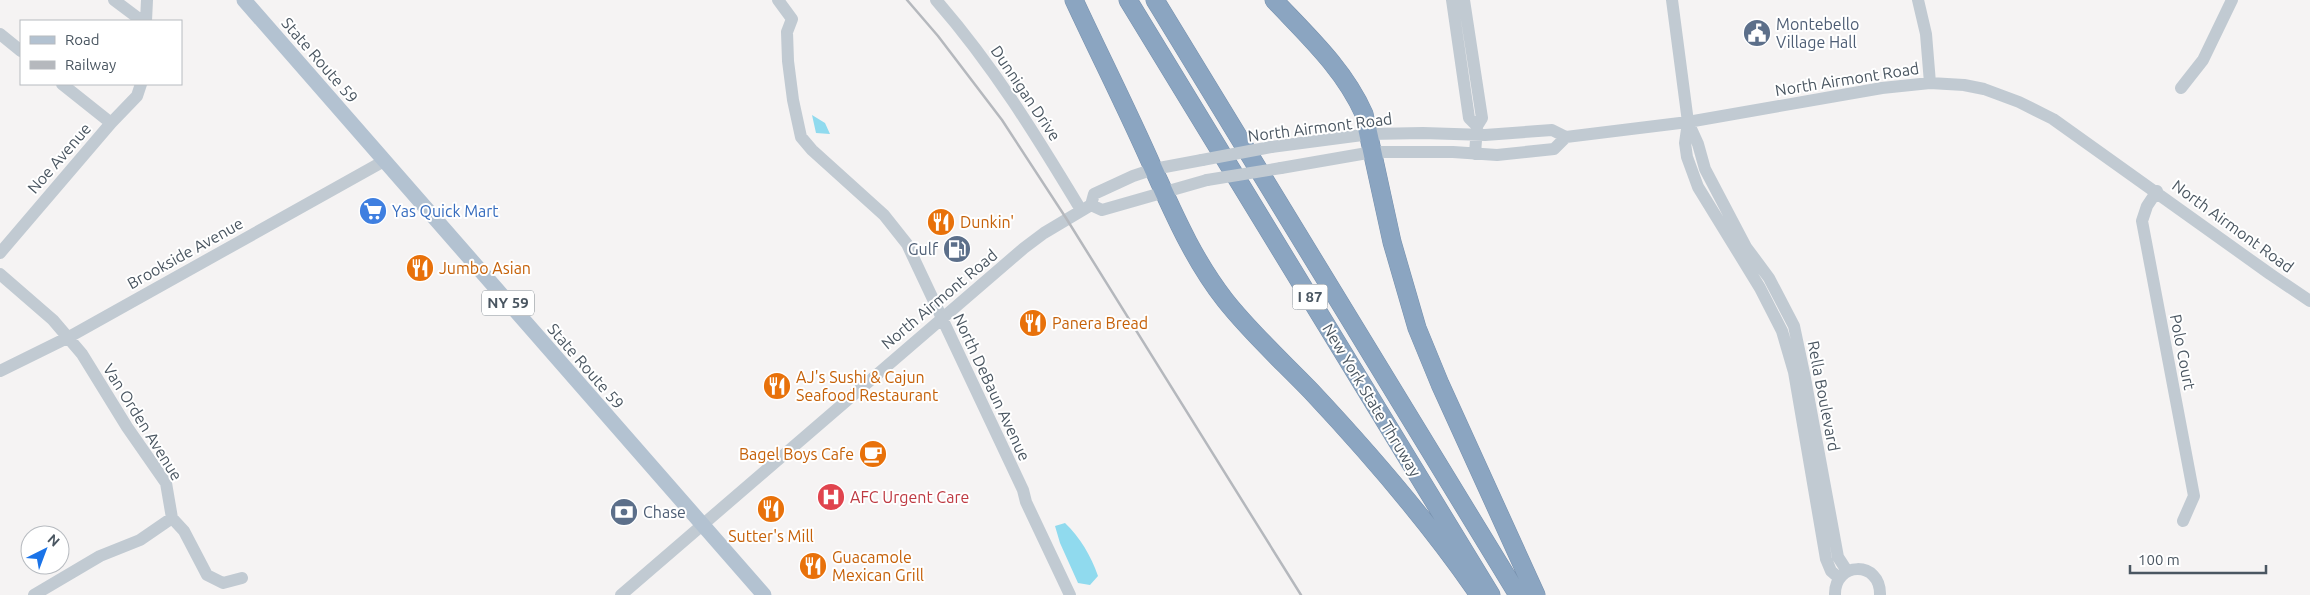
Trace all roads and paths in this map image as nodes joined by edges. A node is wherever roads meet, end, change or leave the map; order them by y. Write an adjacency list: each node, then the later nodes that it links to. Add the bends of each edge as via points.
1 (114, 0): 15 (street)
2 (147, 0): 16 (street)
3 (244, 0): 30 (main road, State Route 59 / NY 59)
4 (778, 0): 38 (street, North DeBaun Avenue, via 792,19 787,32 788,61 801,137 884,215 907,244)
5 (936, 0): 34 (street, Dunnigan Drive, via 986,62)
6 (1074, 0): 31 (highway)
7 (1128, 0): 51 (highway, New York State Thruway / I 87)
8 (1155, 0): 52 (highway, New York State Thruway / I 87)
9 (1274, 0): 26 (highway, via 1348,83)
10 (1452, 0): 25 (street, via 1469,118)
11 (1464, 0): 25 (street, via 1482,118)
12 (1672, 0): 23 (street, Rella Boulevard)
13 (1918, 0): 19 (street, via 1926,34)
14 (2232, 0): 22 (street, via 2203,60)
15 (141, 20)
16 (146, 20)
17 (0, 34): 18 (street)
18 (20, 50)
19 (1930, 83): 23 (street, North Airmont Road, via 1882,88); 33 (street, North Airmont Road, via 1984,89 2030,106)
20 (63, 85): 24 (street)
21 (142, 85): 24 (street, Noe Avenue, via 137,96)
22 (2181, 88)
23 (1688, 122): 27 (street, North Airmont Road); 44 (street, Rella Boulevard, via 1687,157 1698,187 1742,250 1760,288 1787,327 1817,474 1826,559 1831,571)
24 (111, 123): 35 (street, Noe Avenue)
25 (1477, 130): 26 (street, North Airmont Road); 27 (street, North Airmont Road, via 1552,130); 29 (street)
26 (1370, 134): 28 (highway); 31 (street, North Airmont Road, bridge, via 1272,146)
27 (1566, 137): 29 (street, North Airmont Road, via 1554,149)
28 (1373, 152): 29 (street, North Airmont Road); 32 (street, North Airmont Road, bridge, via 1207,180); 53 (highway, via 1394,252 1425,350)
29 (1475, 154)
30 (384, 161): 39 (street, Brookside Avenue); 43 (main road, State Route 59 / NY 59)
31 (1154, 169): 32 (highway); 34 (street, North Airmont Road, via 1094,194)
32 (1163, 191): 34 (street, North Airmont Road, via 1102,210); 50 (highway, via 1184,236 1224,299 1401,492)
33 (2156, 191): 37 (street, North Airmont Road); 42 (street, Polo Court, via 2142,221 2194,496)
34 (1086, 207): 38 (street, North Airmont Road, via 1024,248)
35 (0, 253)
36 (0, 274): 39 (street, Van Orden Avenue)
37 (2310, 301)
38 (942, 318): 43 (street, North Airmont Road); 49 (street, North DeBaun Avenue)
39 (69, 337): 40 (street, Brookside Avenue); 41 (street, Van Orden Avenue, via 166,483)
40 (0, 370)
41 (172, 518): 45 (street, Van Orden Avenue, via 184,530 207,575 223,584); 46 (street, via 140,540 100,556)
42 (2183, 521)
43 (701, 524): 47 (street, North Airmont Road); 48 (main road, State Route 59 / NY 59)
44 (1843, 575): 54 (street, via 1835,586); 55 (street, via 1855,569 1868,571 1880,586)
45 (242, 578)
46 (34, 595)
47 (621, 595)
48 (764, 595)
49 (1070, 595)
50 (1479, 595)
51 (1491, 595)
52 (1518, 595)
53 (1536, 595)
54 (1835, 595)
55 (1880, 595)

